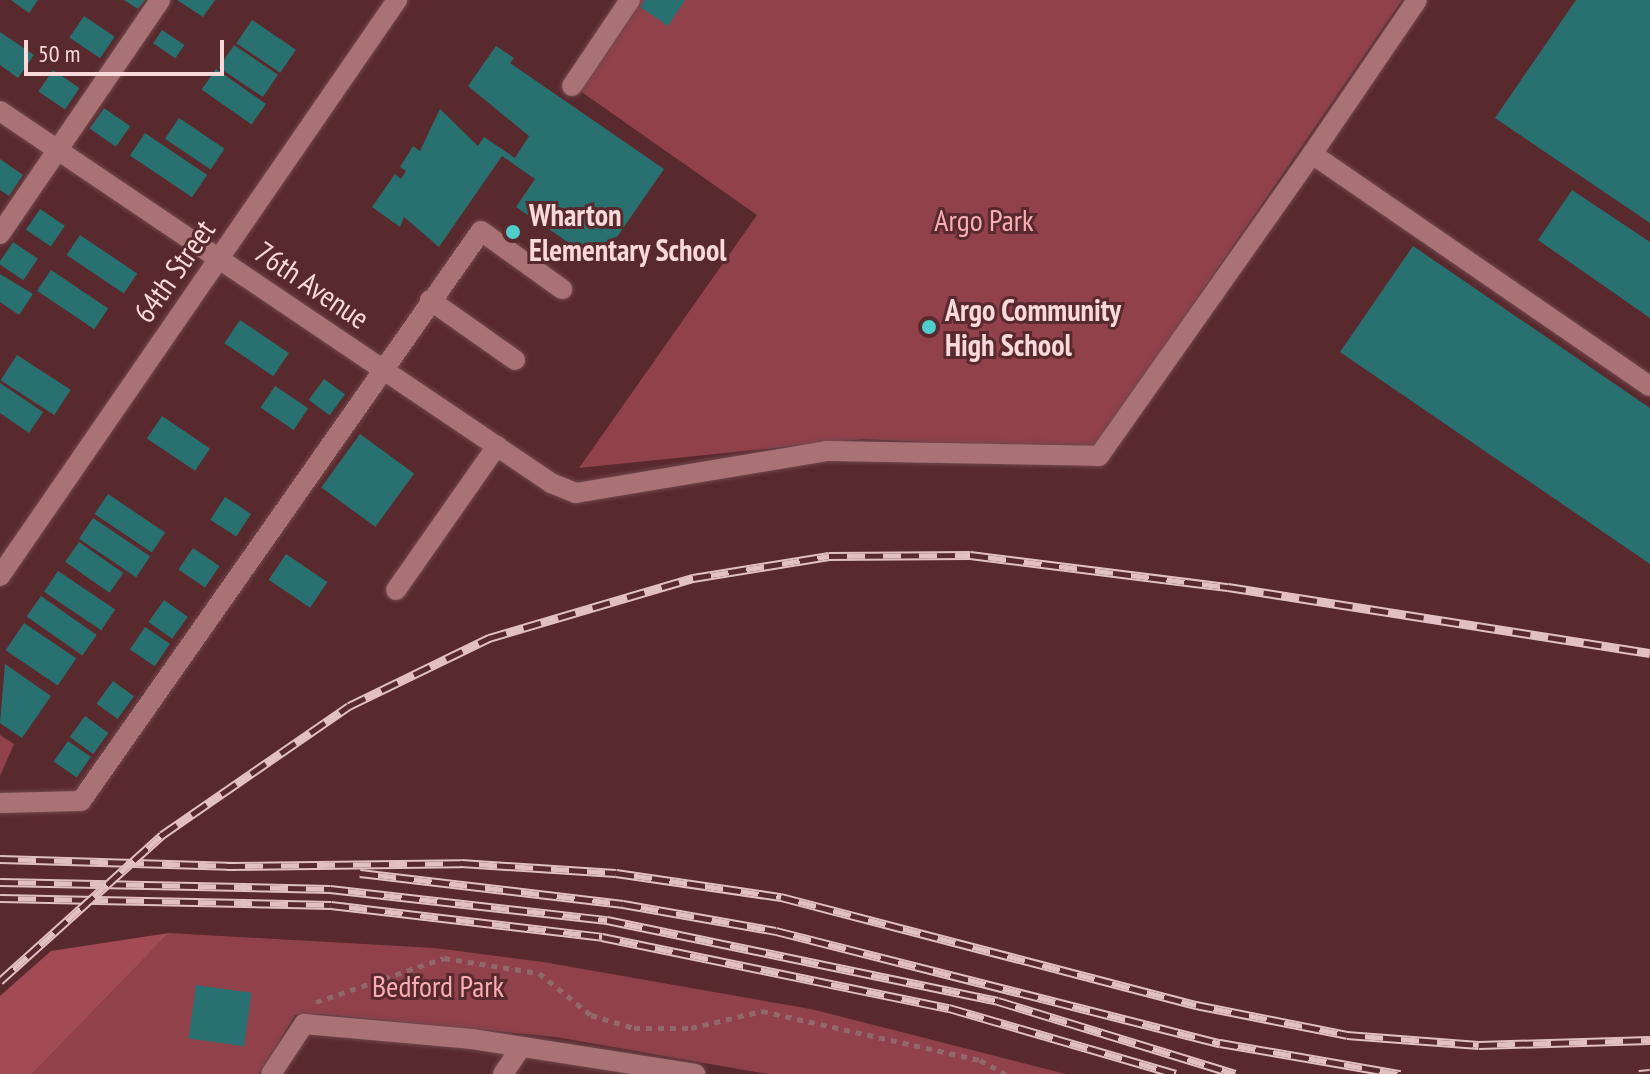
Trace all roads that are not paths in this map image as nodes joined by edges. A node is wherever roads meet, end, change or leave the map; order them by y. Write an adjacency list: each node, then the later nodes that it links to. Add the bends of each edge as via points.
1 (160, 0): 7 (street)
2 (397, 0): 10 (street, 64th Street)
3 (630, 0): 5 (street)
4 (1417, 0): 8 (street)
5 (572, 86)
6 (0, 111): 7 (street, 76th Avenue)
7 (58, 150): 9 (street); 10 (street, 76th Avenue)
8 (1312, 154): 15 (street); 16 (street, 76th Avenue, via 1099,456 826,451 576,493 551,483)
9 (0, 234)
10 (219, 259): 14 (street, 76th Avenue); 17 (street, 64th Street)
11 (562, 289): 12 (street, via 481,231)
12 (430, 300): 13 (street); 14 (street)
13 (515, 360)
14 (380, 367): 16 (street, 76th Avenue); 19 (street, via 81,801)
15 (1650, 386)
16 (497, 446): 18 (street)
17 (0, 576)
18 (396, 590)
19 (0, 803)
20 (521, 1047): 21 (street, via 304,1024); 22 (street); 23 (street)
21 (271, 1074)
22 (503, 1074)
23 (695, 1074)

